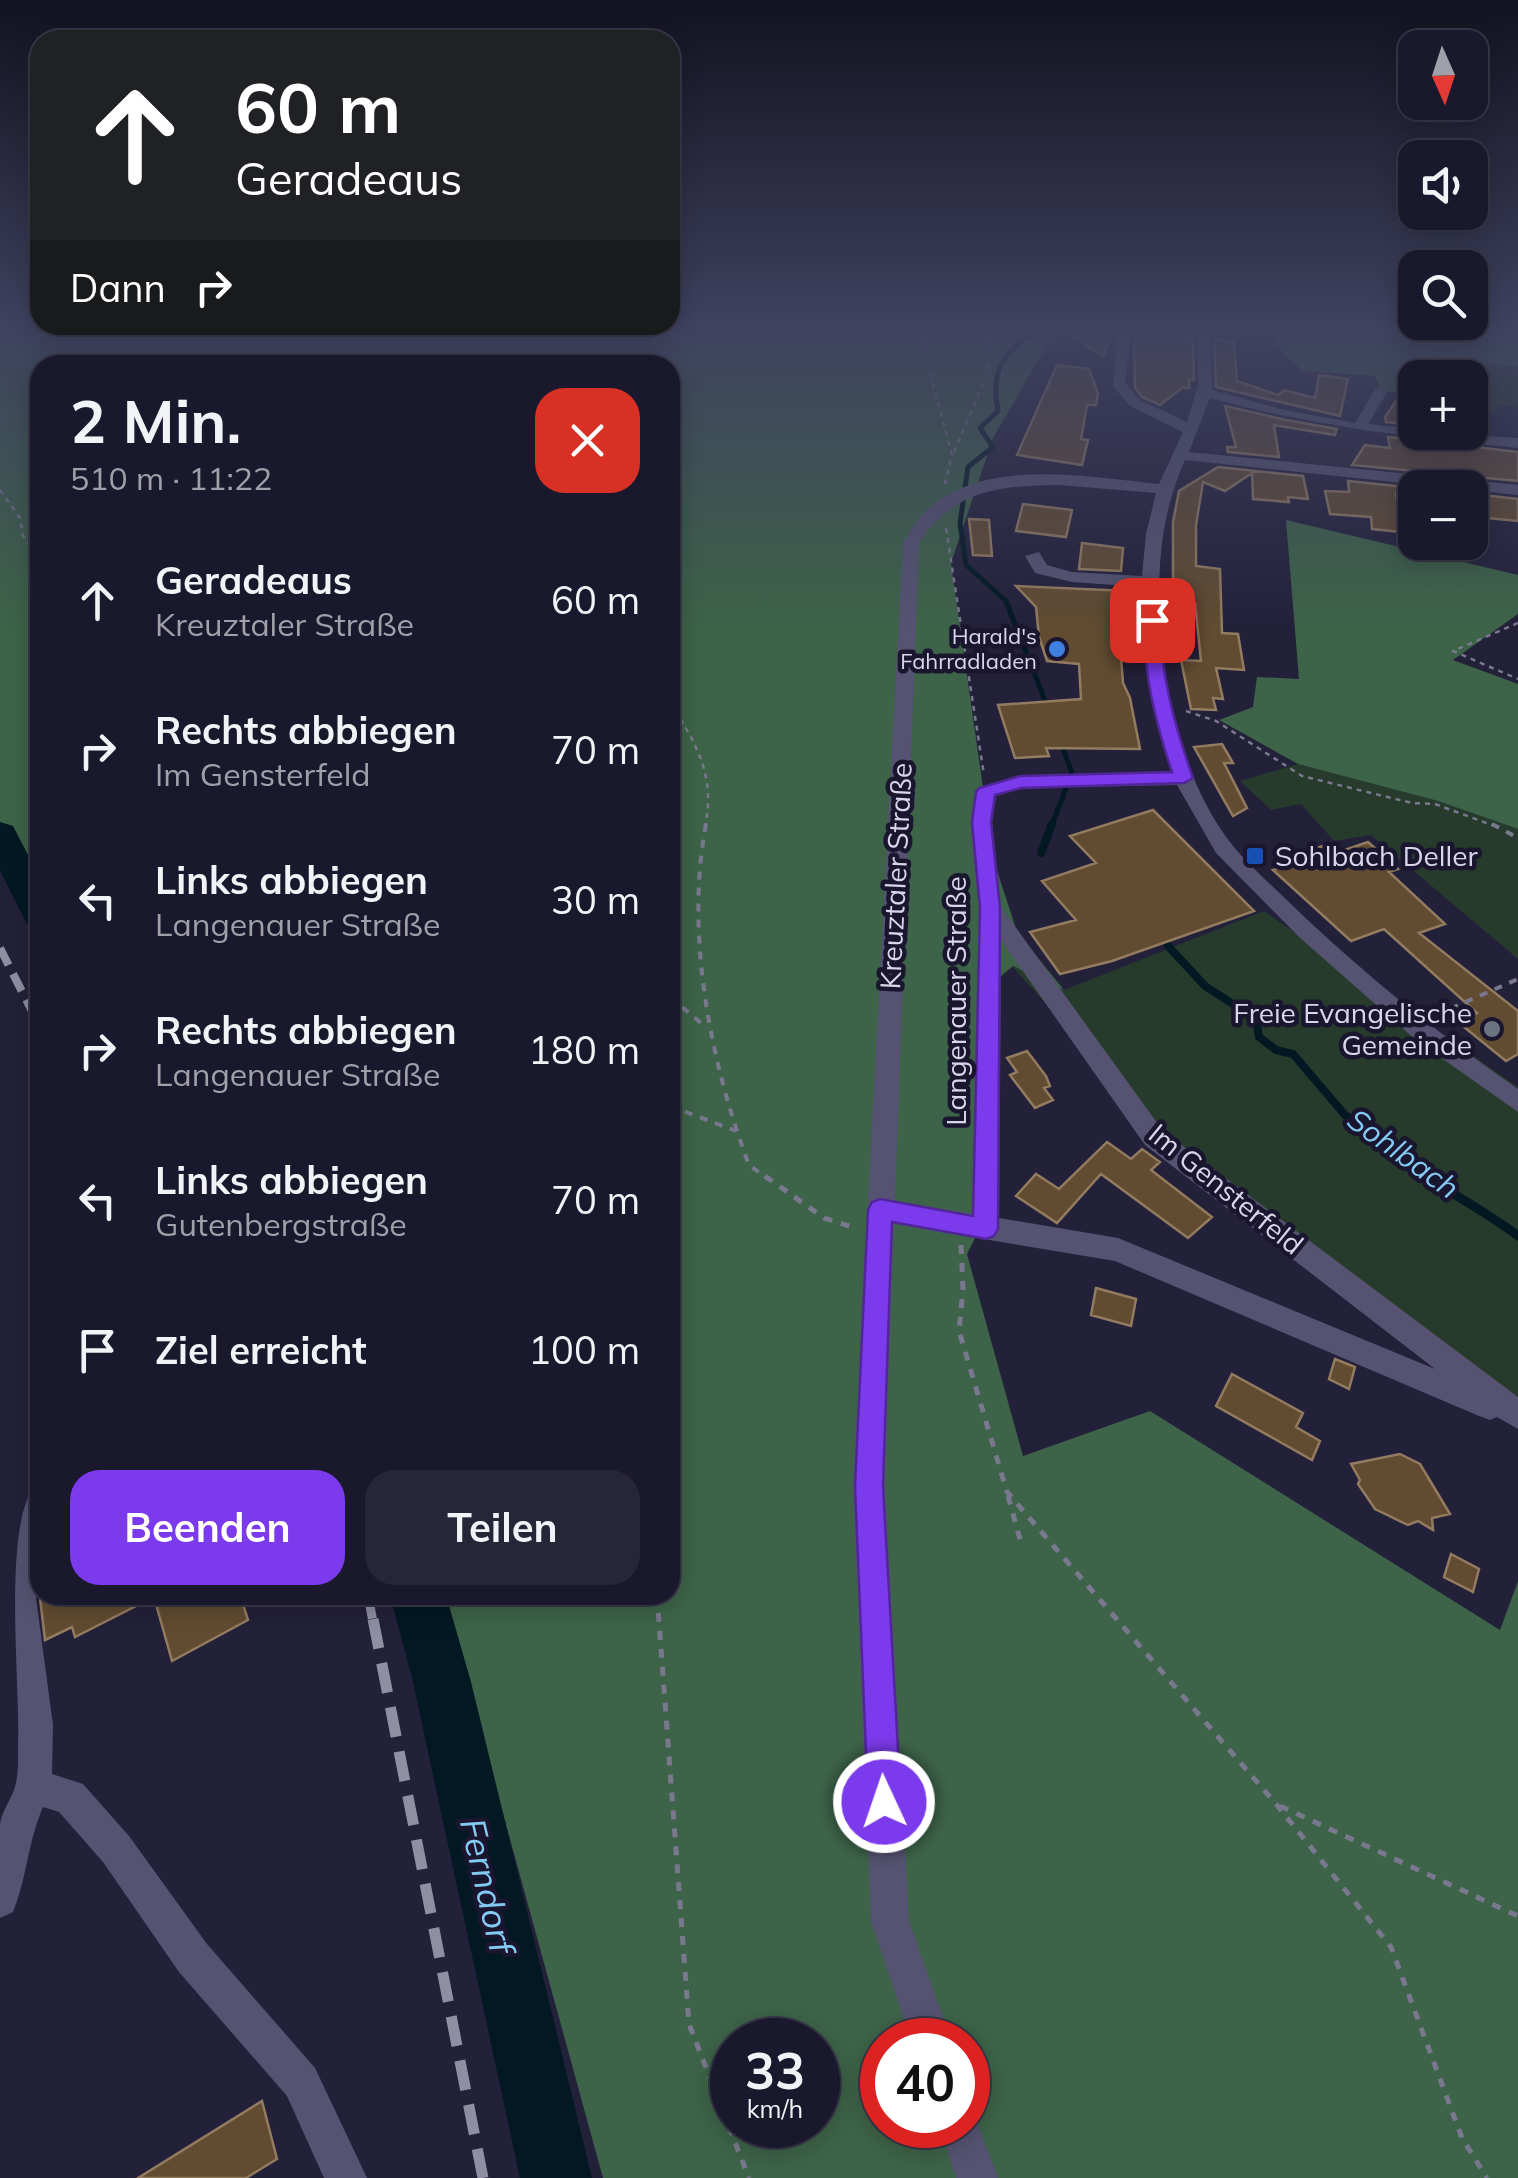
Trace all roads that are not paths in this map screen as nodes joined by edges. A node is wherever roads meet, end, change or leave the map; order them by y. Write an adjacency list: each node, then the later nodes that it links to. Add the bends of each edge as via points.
1 (1183, 427): 5 (street)
2 (1191, 427): 5 (street)
3 (1352, 427): 4 (street)
4 (1359, 428): 6 (street)
5 (1190, 430): 7 (street)
6 (1518, 443)
7 (1177, 455): 8 (street); 9 (street)
8 (1162, 489): 11 (street); 15 (street, Kreuztaler Straße, via 1013,482 947,501 922,518 911,542)
9 (1518, 490)
10 (1033, 556): 11 (street, via 1042,570 1072,577)
11 (1151, 582): 12 (street, via 1161,712)
12 (1184, 778): 13 (street, Langenauer Straße, via 1020,782 986,792 982,822); 14 (street, via 1210,830 1245,872 1340,964)
13 (990, 908): 16 (street, Langenauer Straße); 17 (street, Im Gensterfeld, via 1154,1138)
14 (1518, 1102)
15 (880, 1222): 16 (street, Im Gensterfeld); 21 (street, Kreuztaler Straße, via 869,1486 890,1921)
16 (972, 1227): 17 (street, Im Gensterfeld, via 1118,1250)
17 (1518, 1416)
18 (30, 1501): 19 (street, via 10,1528 2,1588 35,1718)
19 (34, 1786): 20 (street, via 14,1831); 23 (street, via 70,1797 116,1849 192,1958 302,2082)
20 (0, 1899)
21 (923, 2018)
22 (967, 2148): 24 (street)
23 (346, 2178)
24 (977, 2178)

